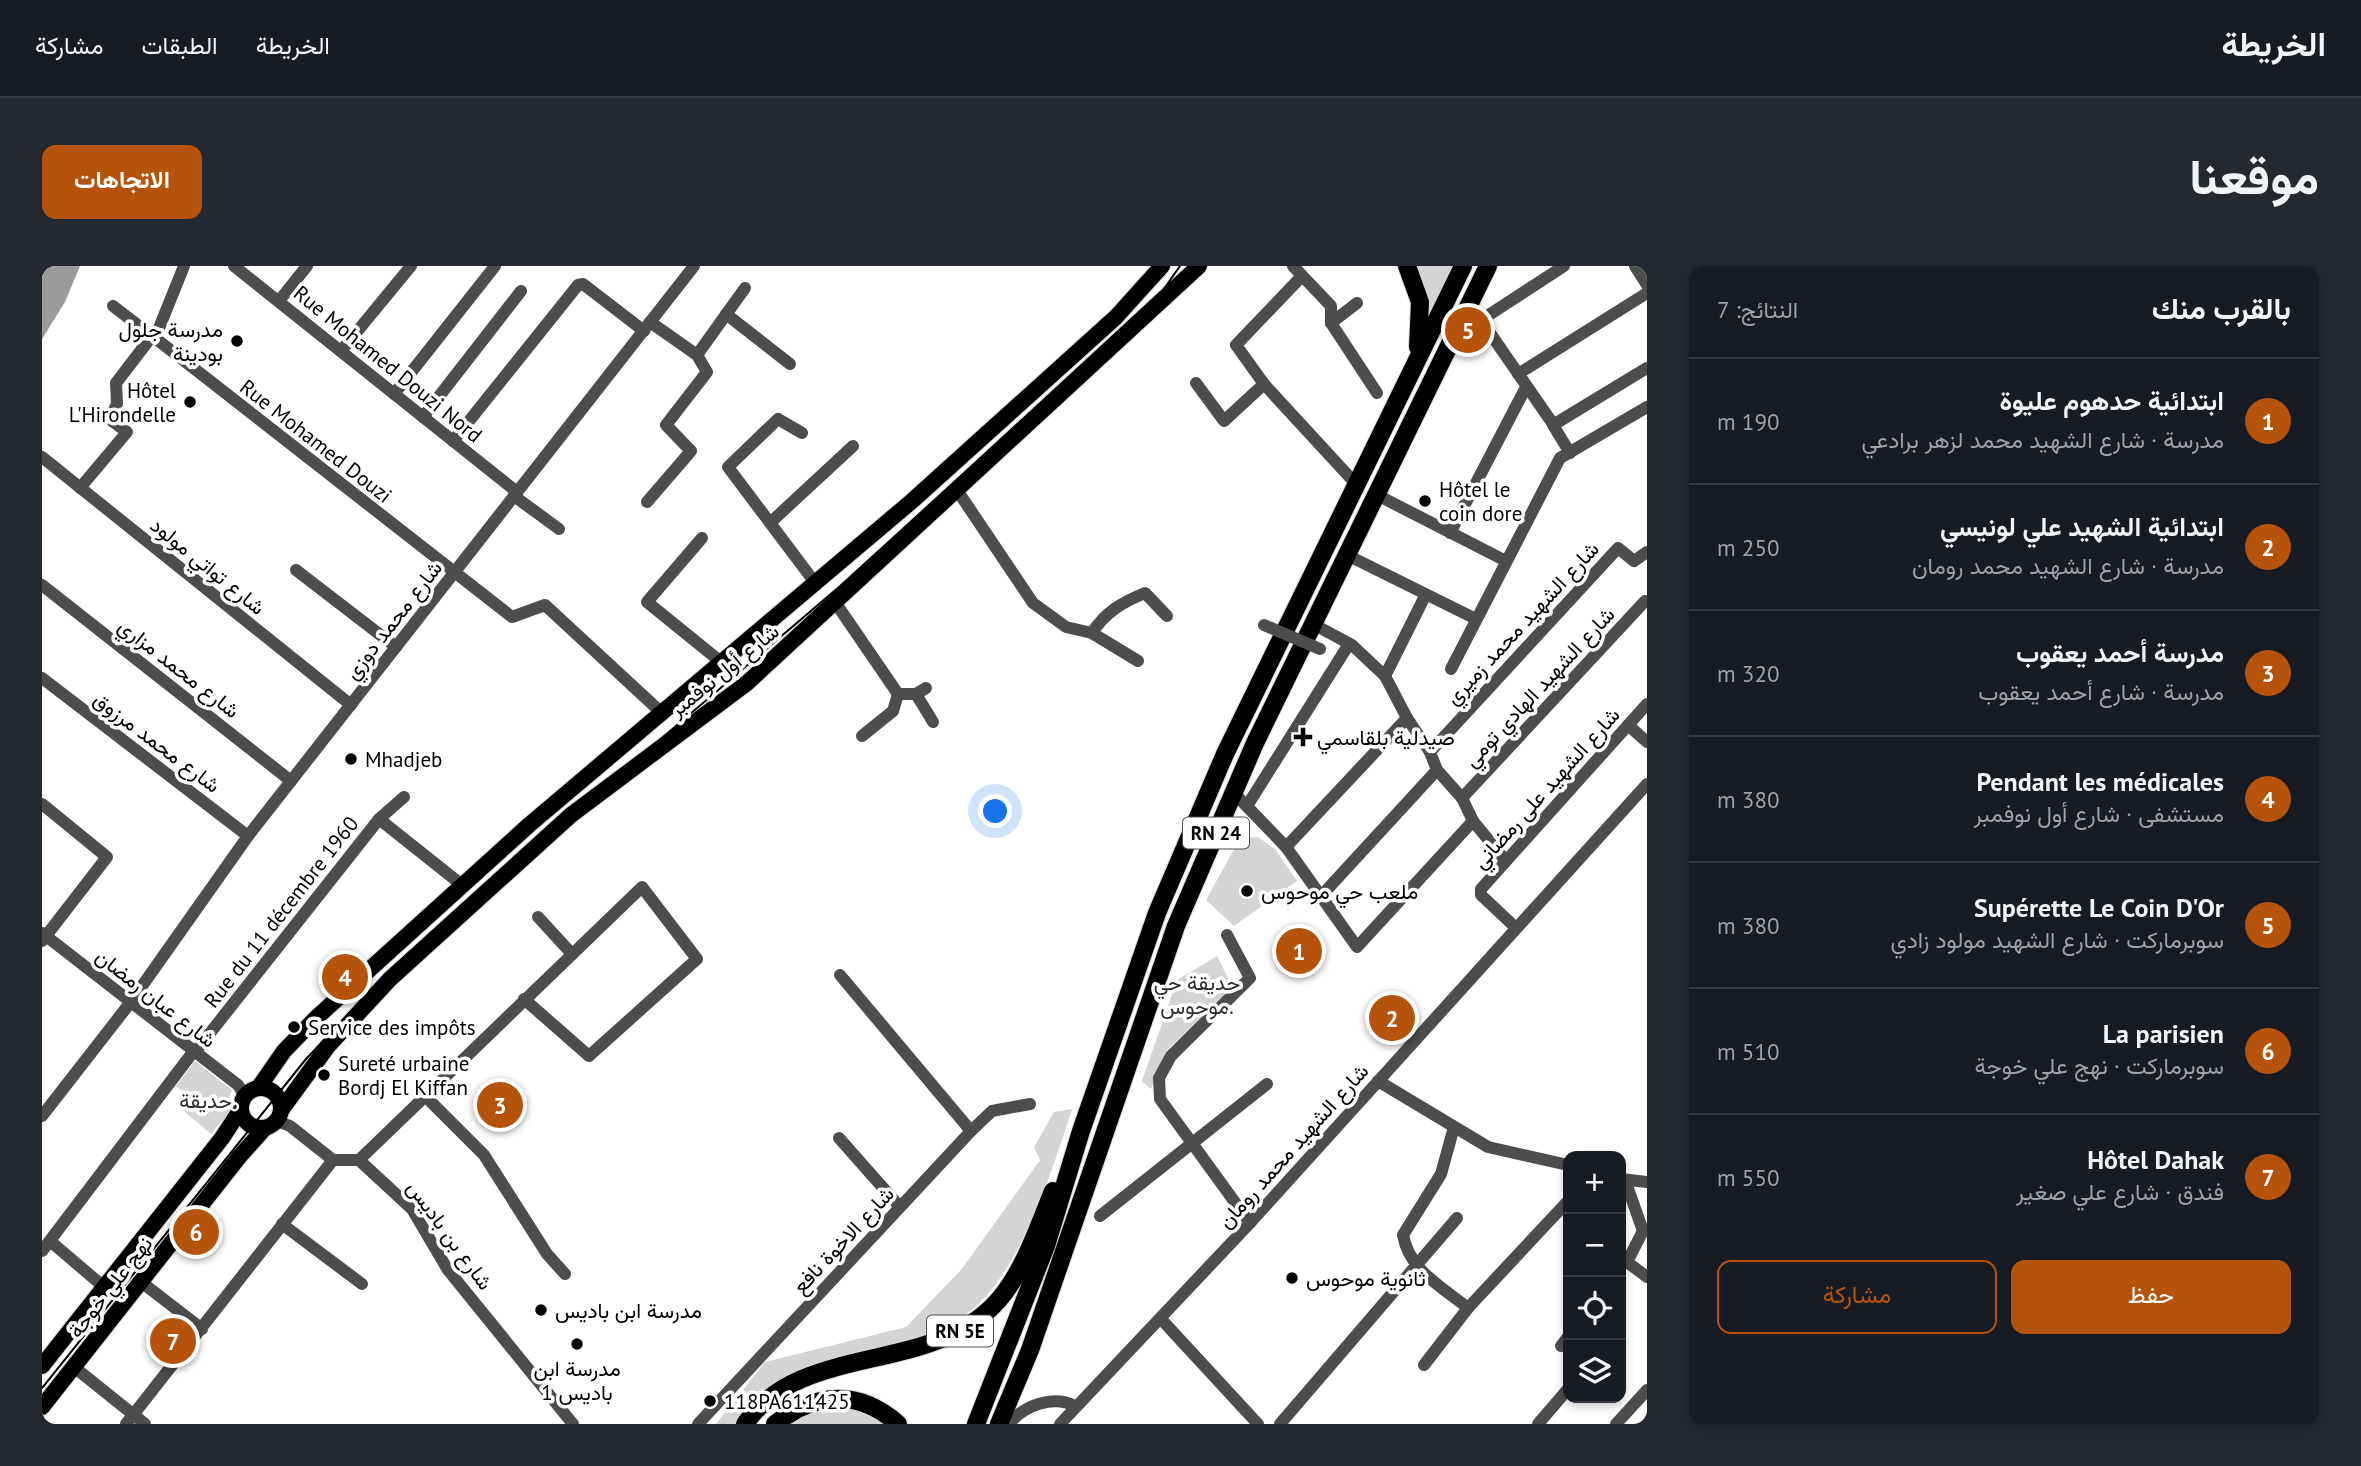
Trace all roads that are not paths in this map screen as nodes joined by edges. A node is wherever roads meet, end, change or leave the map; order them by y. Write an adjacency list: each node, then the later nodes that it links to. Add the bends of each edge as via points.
1 (184, 266): 28 (street)
2 (234, 266): 21 (street, Rue Mohamed Douzi Nord)
3 (307, 266): 21 (street)
4 (411, 266): 29 (street)
5 (495, 266): 38 (street)
6 (694, 266): 27 (street, شارع محمد دوزي)
7 (1162, 266): 63 (main road, شارع أول نوفمبر, via 1116,317)
8 (1199, 266): 50 (main road, شارع أول نوفمبر)
9 (1407, 266): 39 (highway, via 1420,302 1420,341)
10 (1463, 266): 39 (highway, RN 24)
11 (1488, 266): 17 (highway, RN 24)
12 (1503, 266): 17 (highway)
13 (1564, 266): 25 (street)
14 (1635, 266): 16 (street)
15 (1298, 271): 26 (street, via 1331,306); 35 (street, via 1236,345)
16 (1647, 285)
17 (1478, 287): 25 (highway, RN 24)
18 (745, 288): 24 (street)
19 (521, 290): 41 (street)
20 (1647, 293): 33 (street)
21 (279, 301): 29 (street, Rue Mohamed Douzi Nord)
22 (1357, 303): 26 (street)
23 (113, 306): 28 (street, Rue Mohamed Douzi)
24 (726, 314): 30 (street); 31 (street)
25 (1473, 315): 33 (street); 52 (highway, RN 24)
26 (1331, 323): 37 (street)
27 (647, 326): 30 (street); 44 (street, via 578,285); 51 (street, شارع محمد دوزي)
28 (153, 337): 49 (street, via 116,383 112,421 127,432); 62 (street, Rue Mohamed Douzi)
29 (341, 351): 38 (street, Rue Mohamed Douzi Nord)
30 (697, 355): 53 (street, via 707,372 667,425 691,451)
31 (790, 365)
32 (1647, 368): 42 (street)
33 (1518, 374): 36 (street)
34 (1196, 383): 35 (street, via 1224,421)
35 (1264, 384): 48 (street)
36 (1526, 387): 42 (street); 56 (street)
37 (1377, 393)
38 (394, 394): 41 (street, Rue Mohamed Douzi Nord)
39 (1398, 405): 48 (highway, RN 24)
40 (1647, 407): 46 (street)
41 (424, 417): 44 (street, Rue Mohamed Douzi Nord)
42 (1553, 425): 46 (street)
43 (802, 433): 54 (street, via 778,419 728,467)
44 (453, 441): 51 (street, Rue Mohamed Douzi Nord)
45 (853, 446): 54 (street)
46 (1570, 453): 60 (street, via 1560,458)
47 (42, 457): 49 (street, شارع تواتي مولود)
48 (1356, 484): 124 (highway, RN 24, via 1225,754 1162,900)
49 (80, 488): 83 (street, شارع تواتي مولود)
50 (957, 490): 67 (main road, شارع أول نوفمبر); 72 (street, via 1033,603 1066,627)
51 (516, 494): 55 (street, Rue Mohamed Douzi Nord); 62 (street, شارع محمد دوزي)
52 (1378, 496): 56 (street); 59 (highway, RN 24)
53 (647, 502)
54 (771, 522): 63 (street)
55 (559, 529)
56 (1450, 533): 60 (street)
57 (702, 538): 77 (street, via 646,602)
58 (1647, 552): 90 (street, شارع الشهيد محمد زميري, via 1634,561 1618,548)
59 (1347, 555): 65 (street); 70 (highway, RN 24)
60 (1506, 561): 69 (street)
61 (296, 570): 74 (street)
62 (453, 574): 74 (street, شارع محمد دوزي); 84 (street, Rue Mohamed Douzi, via 512,617 545,605)
63 (816, 584): 77 (main road, شارع أول نوفمبر)
64 (42, 585): 92 (street, شارع محمد مزاري)
65 (1425, 596): 69 (street); 79 (street)
66 (1645, 601): 96 (street, شارع الشهيد الهادي تومي)
67 (835, 602): 81 (street); 122 (main road, شارع أول نوفمبر, via 747,682 571,815 390,979 328,1046)
68 (1167, 616): 72 (street, via 1145,593 1101,618)
69 (1476, 619): 78 (street)
70 (1313, 624): 73 (street); 94 (highway, RN 24)
71 (1264, 625): 75 (street, bridge)
72 (1092, 633): 76 (street)
73 (1349, 643): 79 (street); 98 (street)
74 (396, 647): 83 (street, شارع محمد دوزي)
75 (1320, 649)
76 (1138, 661)
77 (721, 662): 84 (main road, شارع أول نوفمبر)
78 (1451, 669)
79 (1385, 676): 85 (street)
80 (42, 678): 101 (street, شارع محمد مرزوق)
81 (898, 694): 86 (street, via 921,691); 88 (street, via 893,711)
82 (1647, 704): 87 (street, شارع الشهيد على رمضاني)
83 (351, 705): 92 (street, شارع محمد دوزي)
84 (663, 714): 104 (main road, شارع أول نوفمبر)
85 (1407, 718): 90 (street); 102 (street)
86 (933, 722)
87 (1628, 724): 89 (street); 103 (street, شارع الشهيد على رمضاني)
88 (862, 736)
89 (1647, 742)
90 (1430, 752): 91 (street)
91 (1437, 770): 96 (street); 105 (street)
92 (291, 781): 101 (street, شارع محمد دوزي)
93 (1647, 784): 107 (street, شارع الشهيد محمد رومان)
94 (1233, 792): 98 (street); 160 (highway, RN 24, via 1176,926)
95 (403, 798): 99 (street, Rue du 11 décembre 1960)
96 (1462, 798): 100 (street)
97 (42, 804): 109 (street, via 107,857)
98 (1247, 806): 102 (street)
99 (379, 819): 104 (street); 114 (street, Rue du 11 décembre 1960)
100 (1473, 821): 103 (street); 105 (street, via 1357,947)
101 (248, 836): 113 (street, شارع محمد دوزي)
102 (1286, 847): 105 (street)
103 (1505, 860): 107 (street, شارع الشهيد على رمضاني, via 1481,892)
104 (463, 885): 117 (main road, شارع أول نوفمبر, via 316,1018 284,1051)
105 (1322, 895)
106 (538, 917): 110 (street)
107 (1515, 927): 115 (street, شارع الشهيد محمد رومان)
108 (1227, 935): 127 (street, via 1250,978 1171,1056 1158,1078 1160,1099)
109 (43, 937): 113 (street, شارع عبان رمضان)
110 (572, 954): 112 (street); 112 (street, via 642,887 697,960 589,1056)
111 (840, 975): 125 (street)
112 (524, 999): 118 (street)
113 (130, 1003): 114 (street, شارع عبان رمضان); 121 (street, شارع محمد دوزي)
114 (194, 1052): 119 (street, شارع عبان رمضان, via 238,1085); 140 (street, Rue du 11 décembre 1960)
115 (1378, 1081): 123 (street); 138 (street, شارع الشهيد محمد رومان)
116 (1267, 1084): 127 (street)
117 (259, 1087): 119 (main road); 122 (main road, via 275,1092)
118 (426, 1097): 129 (street); 144 (street, via 484,1155 547,1254)
119 (243, 1103): 122 (main road, via 246,1122 254,1127); 148 (main road, نهج علي خوجة, via 222,1138)
120 (1030, 1104): 125 (street, شارع الاخوة نافع, via 992,1111)
121 (42, 1116)
122 (275, 1120): 128 (street, via 290,1126); 146 (main road, نهج علي خوجة)
123 (1454, 1127): 130 (street, via 1488,1147); 142 (street, via 1441,1174 1403,1235 1405,1251)
124 (1081, 1130): 165 (highway, RN 5E, via 1026,1256 1005,1293 982,1316 927,1346 804,1378 755,1409); 168 (highway, RN 24, via 1045,1246)
125 (971, 1131): 135 (street, شارع الاخوة نافع)
126 (839, 1138): 135 (street)
127 (1193, 1143): 136 (street); 138 (street)
128 (333, 1160): 129 (street); 139 (street)
129 (359, 1160): 163 (street, شارع بن باديس, via 412,1209 448,1270)
130 (1563, 1164)
131 (1626, 1179): 132 (street)
132 (1647, 1182)
133 (1626, 1187): 141 (street, via 1643,1231)
134 (1563, 1206): 149 (street)
135 (900, 1207): 164 (street, شارع الاخوة نافع)
136 (1100, 1216)
137 (1457, 1219): 142 (street)
138 (1251, 1223): 150 (street, شارع الشهيد محمد رومان)
139 (282, 1224): 147 (street); 151 (street)
140 (46, 1246): 148 (street)
141 (1626, 1262)
142 (1414, 1265): 149 (street); 171 (street)
143 (1626, 1267): 145 (street)
144 (565, 1274)
145 (1647, 1277)
146 (140, 1281): 151 (street); 154 (main road, نهج علي خوجة)
147 (362, 1284)
148 (104, 1287): 153 (main road, نهج علي خوجة)
149 (1468, 1308): 152 (street)
150 (1161, 1319): 157 (street, شارع الشهيد محمد رومان); 170 (street)
151 (202, 1329): 159 (street)
152 (1424, 1365)
153 (42, 1366)
154 (74, 1367): 158 (main road, نهج علي خوجة); 159 (street)
155 (1647, 1390): 161 (street)
156 (1563, 1395): 172 (street)
157 (1075, 1406): 160 (street, via 1067,1401 1041,1403); 169 (street, شارع الشهيد محمد رومان)
158 (42, 1407)
159 (130, 1420): 162 (street)
160 (1004, 1421)
161 (1624, 1421)
162 (145, 1424)
163 (573, 1424)
164 (698, 1424)
165 (746, 1424)
166 (775, 1424): 167 (highway, via 791,1411 835,1399 859,1400 880,1408)
167 (898, 1424)
168 (976, 1424)
169 (1060, 1424)
170 (1258, 1424)
171 (1280, 1424)
172 (1538, 1424)

